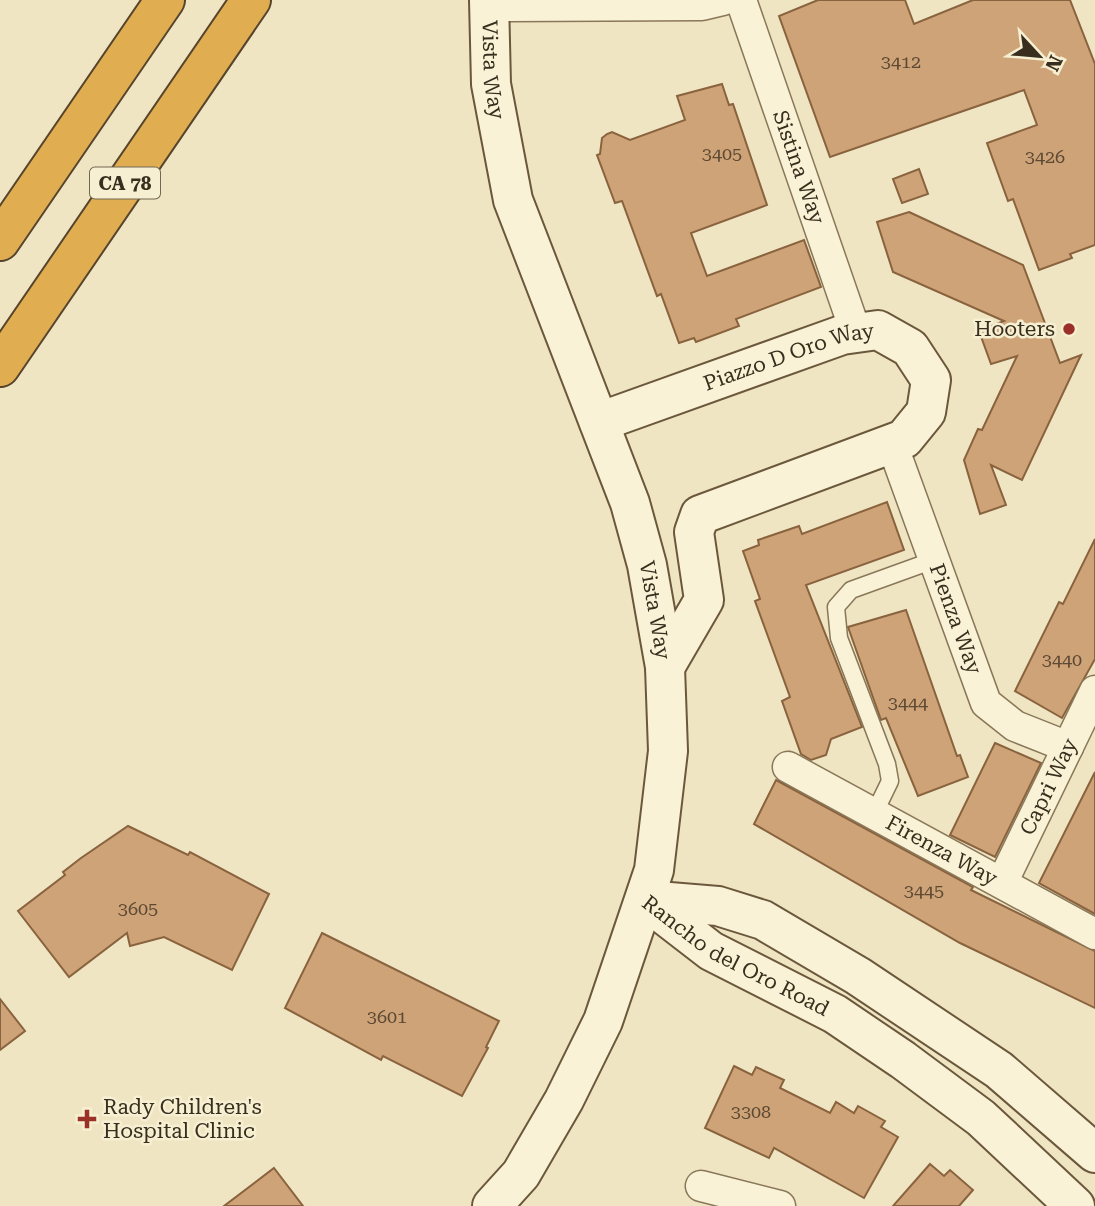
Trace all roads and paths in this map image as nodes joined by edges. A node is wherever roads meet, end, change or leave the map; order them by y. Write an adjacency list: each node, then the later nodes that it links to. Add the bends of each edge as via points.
1 (165, 0): 6 (highway)
2 (251, 0): 8 (highway, CA 78)
3 (723, 0): 5 (street, via 702,5)
4 (741, 0): 7 (street, Sistina Way)
5 (489, 3): 9 (main road, Vista Way, via 491,84 513,200)
6 (0, 241)
7 (856, 333): 9 (main road, Piazzo D Oro Way); 10 (main road, Piazzo D Oro Way, via 878,330 909,348 931,380 926,412 904,439)
8 (0, 367)
9 (599, 422): 12 (main road, Vista Way, via 630,503 647,565)
10 (892, 444): 11 (street, Pienza Way); 12 (main road, Piazzo D Oro Way, via 700,515 694,532 704,600)
11 (934, 560): 14 (street, Pienza Way, via 986,703 1015,726); 16 (lane, via 852,590 836,607 839,638 890,780)
12 (665, 667): 18 (main road, Vista Way, via 668,751 654,870)
13 (1095, 691): 14 (street, Capri Way)
14 (1068, 747): 17 (street, Capri Way)
15 (788, 767): 16 (street, Firenza Way)
16 (874, 814): 17 (street, Firenza Way)
17 (1002, 883): 19 (street, Firenza Way)
18 (645, 900): 20 (main road, Rancho del Oro Road, via 711,951 835,1014); 21 (main road, Rancho del Oro Road, via 718,906 763,920 858,976 999,1070); 24 (main road, Vista Way, via 603,1021 564,1100 521,1174)
19 (1095, 934)
20 (912, 1067): 21 (main road, via 966,1091 1032,1130 1073,1162); 23 (main road, Rancho del Oro Road, via 981,1118)
21 (1094, 1149)
22 (701, 1186): 25 (street)
23 (1061, 1201)
24 (492, 1206)
25 (780, 1206)

